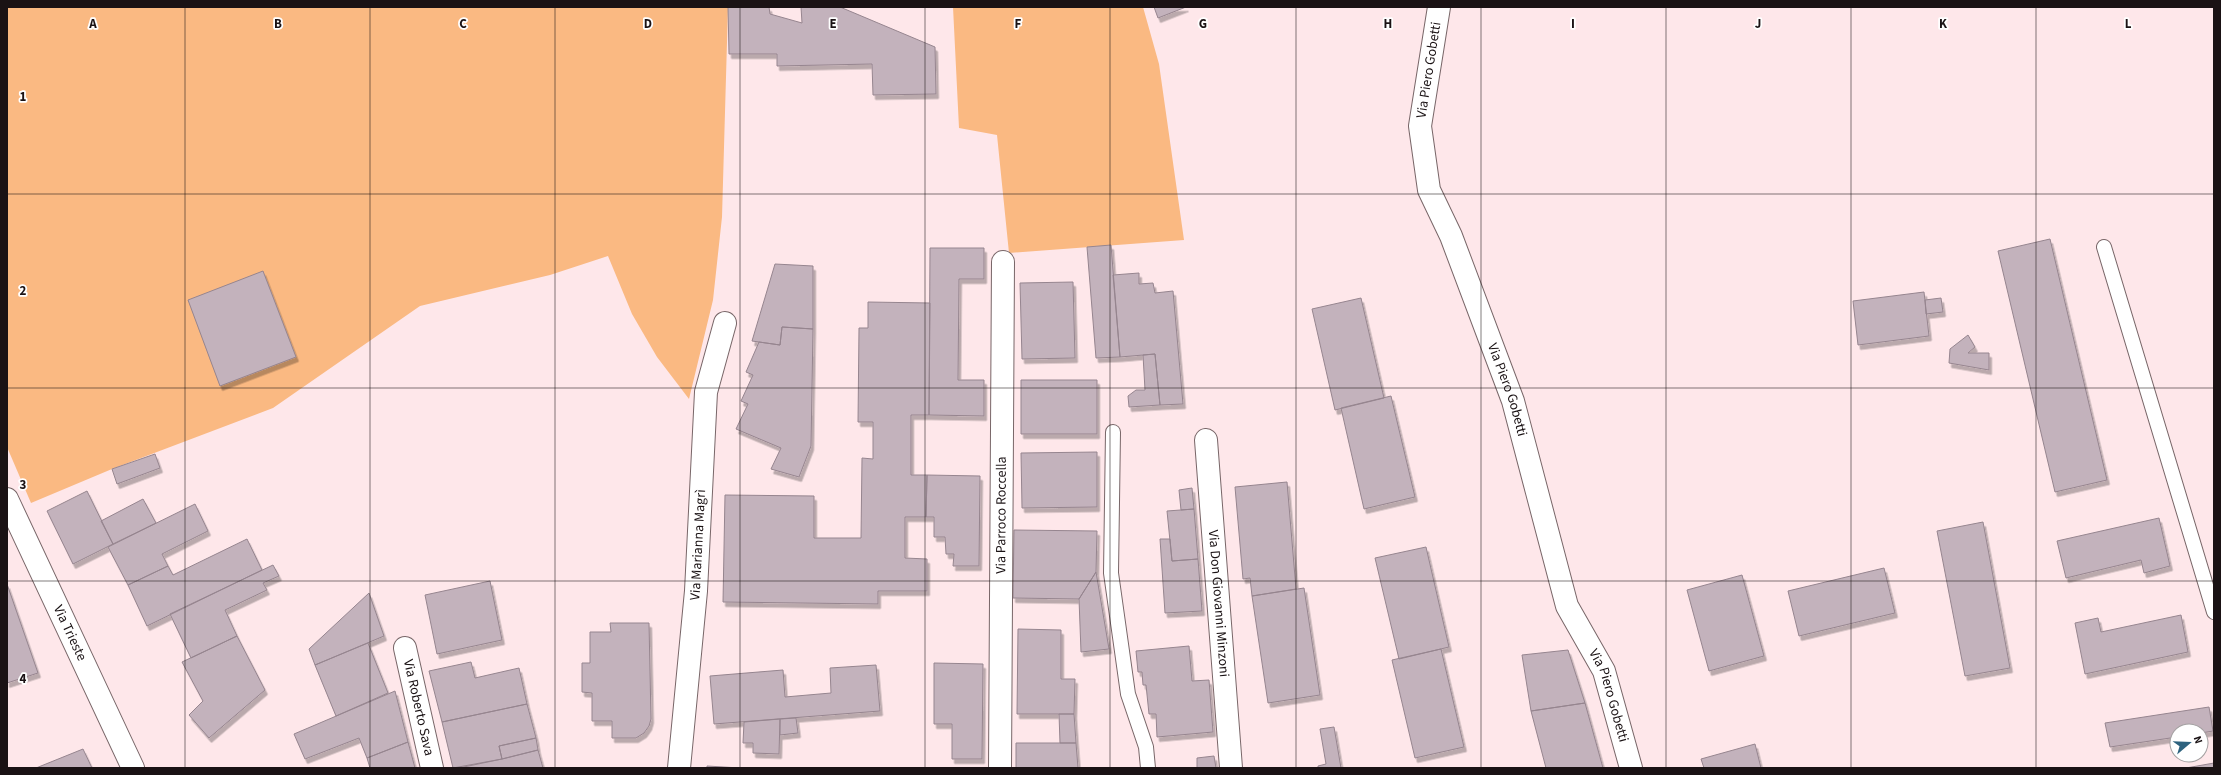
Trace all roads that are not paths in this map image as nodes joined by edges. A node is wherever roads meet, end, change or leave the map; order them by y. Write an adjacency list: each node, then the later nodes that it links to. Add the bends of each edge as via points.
1 (1439, 7): 16 (street, Via Piero Gobetti, via 1420,126 1429,190 1452,236 1514,401 1567,606 1604,671)
2 (2104, 247): 8 (lane)
3 (1002, 262): 13 (street, Via Parroco Roccella)
4 (725, 323): 12 (street, Via Marianna Magrì, via 706,392 696,591)
5 (1113, 432): 14 (lane, via 1111,573 1128,694 1146,747)
6 (1206, 440): 15 (street, Via Don Giovanni Minzoni)
7 (8, 503): 10 (street, Via Trieste)
8 (2214, 612)
9 (405, 648): 11 (street, Via Roberto Sava)
10 (133, 768)
11 (432, 768)
12 (679, 768)
13 (1000, 768)
14 (1148, 768)
15 (1231, 768)
16 (1631, 768)

